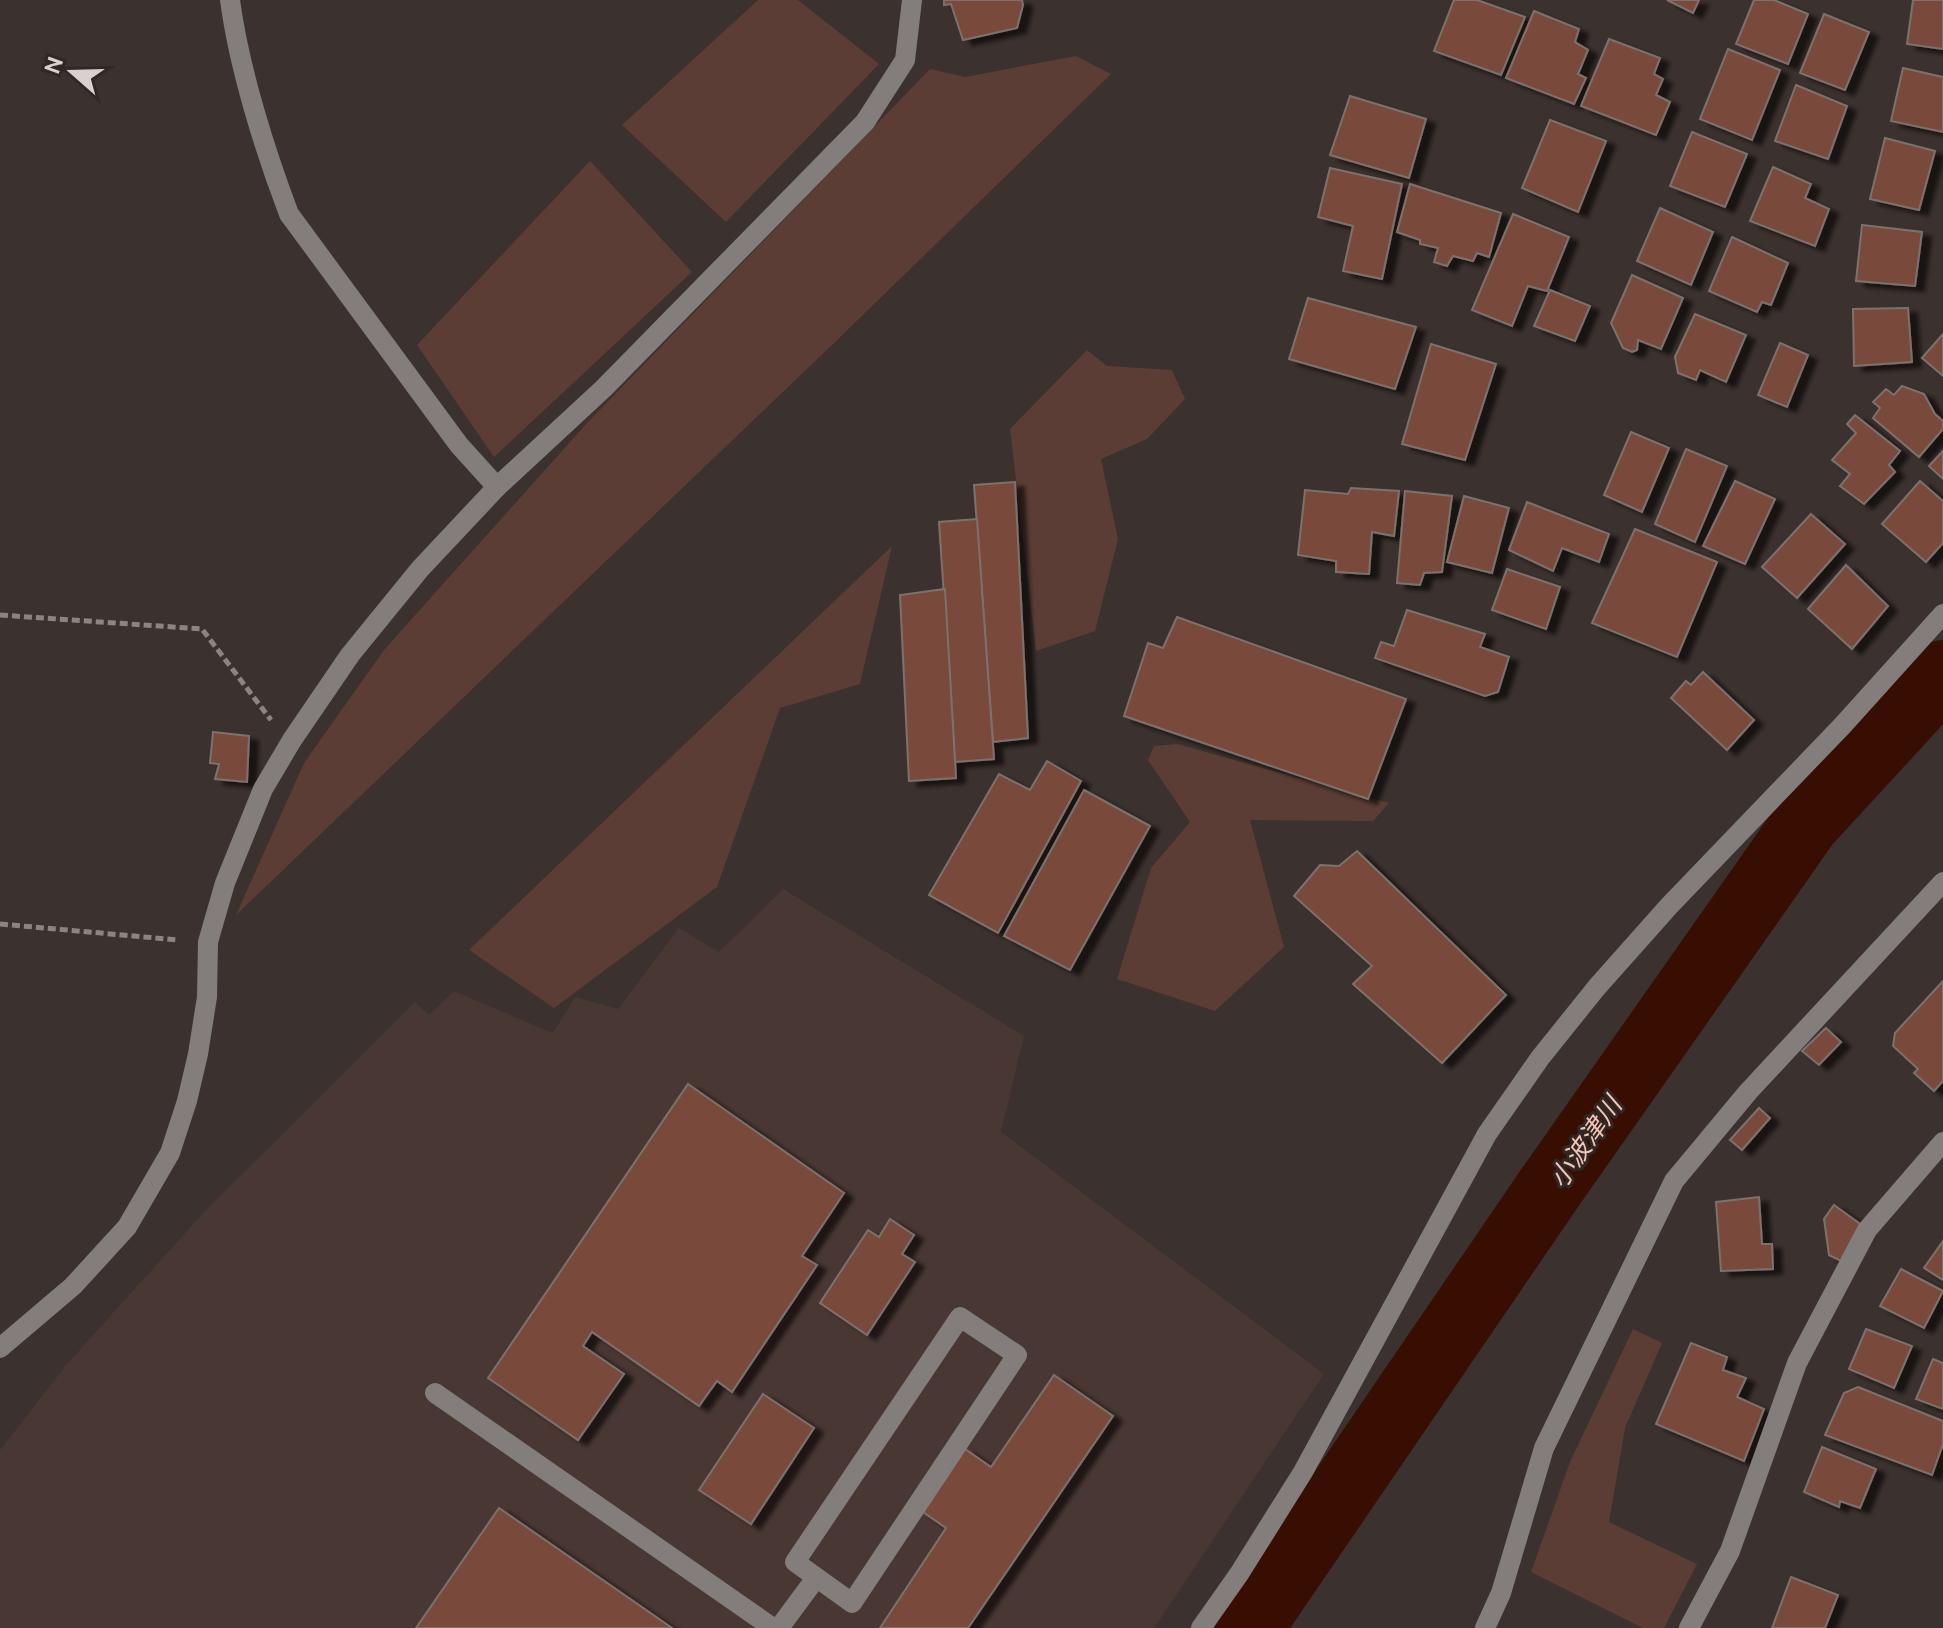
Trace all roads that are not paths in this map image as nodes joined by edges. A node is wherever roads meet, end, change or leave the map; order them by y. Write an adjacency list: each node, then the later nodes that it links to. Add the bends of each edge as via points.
1 (230, 0): 3 (street, via 273,173 289,214 459,445)
2 (912, 0): 3 (street, via 905,60 865,122 604,388)
3 (497, 487): 7 (street, via 350,655 263,789 208,942 198,1054 170,1153 127,1227 73,1286)
4 (1943, 614): 12 (street, via 1669,906 1540,1058 1487,1134 1303,1472)
5 (1943, 882): 13 (street, via 1748,1092 1674,1181 1544,1448 1501,1593)
6 (1943, 1142): 14 (street, via 1867,1230 1797,1363 1730,1551)
7 (0, 1348)
8 (435, 1393): 10 (street)
9 (816, 1578): 9 (street, via 795,1562 960,1317 1017,1355 852,1603); 11 (street)
10 (773, 1628)
11 (779, 1628)
12 (1201, 1628)
13 (1485, 1628)
14 (1689, 1628)

